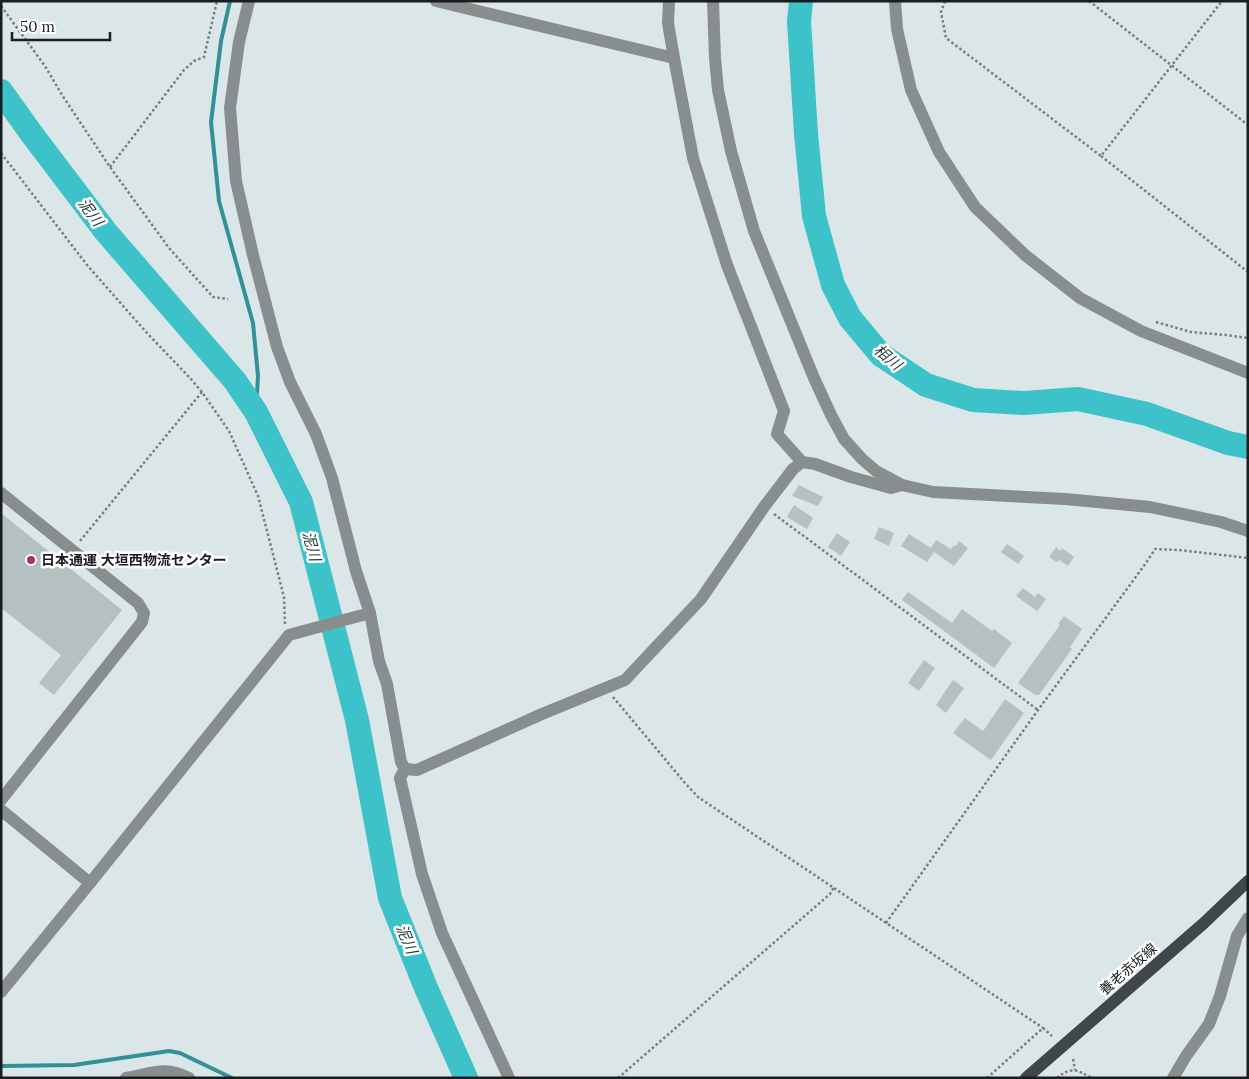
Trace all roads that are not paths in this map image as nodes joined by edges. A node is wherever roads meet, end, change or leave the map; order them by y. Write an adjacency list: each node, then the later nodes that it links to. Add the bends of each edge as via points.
1 (249, 1): 13 (street, via 239,42 230,108 236,181 277,347 332,478)
2 (436, 1): 6 (street)
3 (669, 1): 7 (street, via 668,23)
4 (713, 1): 10 (street, via 718,90 754,231 814,378 844,439 876,471)
5 (895, 1): 8 (street, via 897,29 911,90 940,152 975,207 1025,255 1080,298 1142,331)
6 (466, 5): 7 (street)
7 (674, 58): 9 (street, via 692,158 727,265 784,411 776,434)
8 (1248, 374)
9 (802, 462): 10 (street, via 891,488); 14 (street, via 764,506 702,599 625,680 417,770)
10 (902, 485): 12 (street, via 933,492 1150,507)
11 (1, 493): 15 (street, via 138,603 144,613 142,622)
12 (1248, 531)
13 (366, 614): 14 (street, via 387,684); 18 (street, via 292,634)
14 (405, 769): 23 (street, via 400,778 422,874 442,933)
15 (1, 800)
16 (1, 810): 18 (street)
17 (1248, 881): 24 (main road, 養老赤坂線)
18 (90, 883): 20 (street)
19 (1248, 918): 25 (street, via 1237,936 1209,1024)
20 (1, 992)
21 (126, 1078): 22 (street, via 165,1070)
22 (189, 1078)
23 (509, 1078)
24 (1026, 1078)
25 (1173, 1078)

